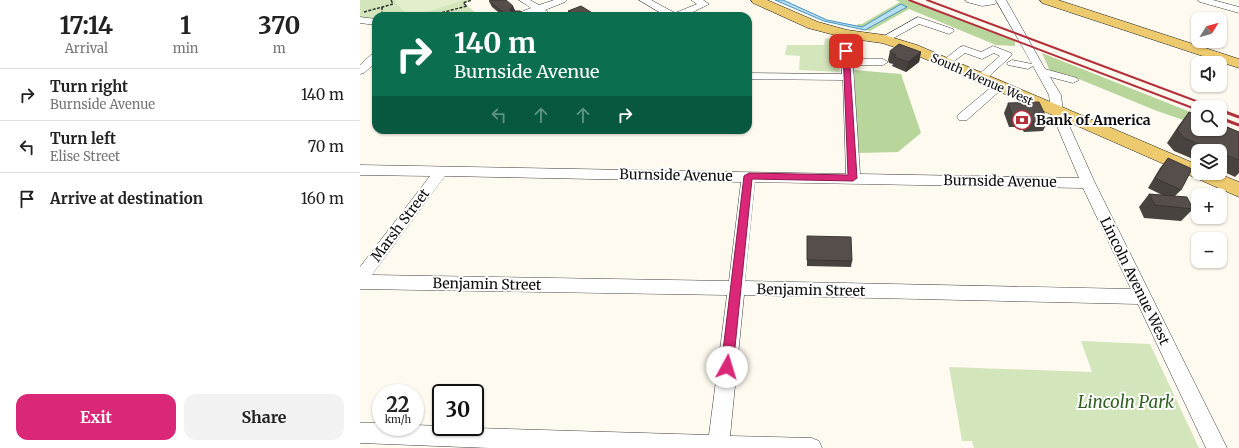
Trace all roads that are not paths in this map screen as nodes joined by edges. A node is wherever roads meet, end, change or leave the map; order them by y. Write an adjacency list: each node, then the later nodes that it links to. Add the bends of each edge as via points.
1 (524, 0): 12 (street)
2 (562, 0): 12 (street)
3 (644, 0): 11 (street)
4 (666, 0): 11 (street)
5 (696, 0): 17 (street, via 704,4)
6 (757, 0): 21 (main road, South Avenue West, via 813,25)
7 (970, 0): 10 (street, via 982,3)
8 (1046, 0): 29 (main road)
9 (1203, 0): 13 (street)
10 (994, 1): 23 (street, Lincoln Avenue West); 32 (street, Lincoln Avenue West)
11 (654, 5): 16 (street)
12 (538, 9): 14 (street); 15 (street)
13 (1239, 10)
14 (530, 12)
15 (542, 12)
16 (666, 12)
17 (686, 12)
18 (360, 20): 19 (street)
19 (372, 22)
20 (949, 31): 22 (street, via 918,20)
21 (846, 34): 22 (main road, South Avenue West); 25 (street)
22 (879, 39): 27 (main road, South Avenue West, via 912,48)
23 (1022, 54): 28 (street); 30 (street, Lincoln Avenue West)
24 (372, 60): 31 (street)
25 (846, 62): 26 (street); 34 (street)
26 (883, 62)
27 (945, 63): 35 (main road, South Avenue West); 35 (street, via 964,49 982,56 992,49 1007,55)
28 (1012, 63): 30 (street); 35 (street)
29 (1239, 64)
30 (1028, 66): 36 (street, Lincoln Avenue West)
31 (360, 70)
32 (1042, 71): 36 (street, Lincoln Avenue West); 36 (street, via 1074,80 1060,79)
33 (752, 76): 34 (street)
34 (847, 78): 43 (street)
35 (995, 85): 36 (main road, via 1031,90); 37 (main road, South Avenue West); 38 (street)
36 (1044, 85): 37 (street, Lincoln Avenue West, via 1042,94)
37 (1058, 112): 40 (main road, South Avenue West); 45 (street, Lincoln Avenue West)
38 (963, 117)
39 (360, 170): 41 (street, Burnside Avenue)
40 (1191, 170)
41 (441, 172): 42 (street, Burnside Avenue); 47 (street, Marsh Street)
42 (749, 176): 43 (street, Burnside Avenue); 49 (street)
43 (853, 178): 45 (street, Burnside Avenue)
44 (1215, 180): 46 (main road, South Avenue West)
45 (1088, 183): 50 (street, Lincoln Avenue West)
46 (1239, 190)
47 (360, 279)
48 (360, 282): 49 (street, Benjamin Street)
49 (735, 288): 50 (street, Benjamin Street); 52 (street)
50 (1143, 297): 54 (street, Lincoln Avenue West)
51 (360, 433): 52 (street)
52 (718, 447): 53 (street)
53 (812, 448)
54 (1217, 448)

